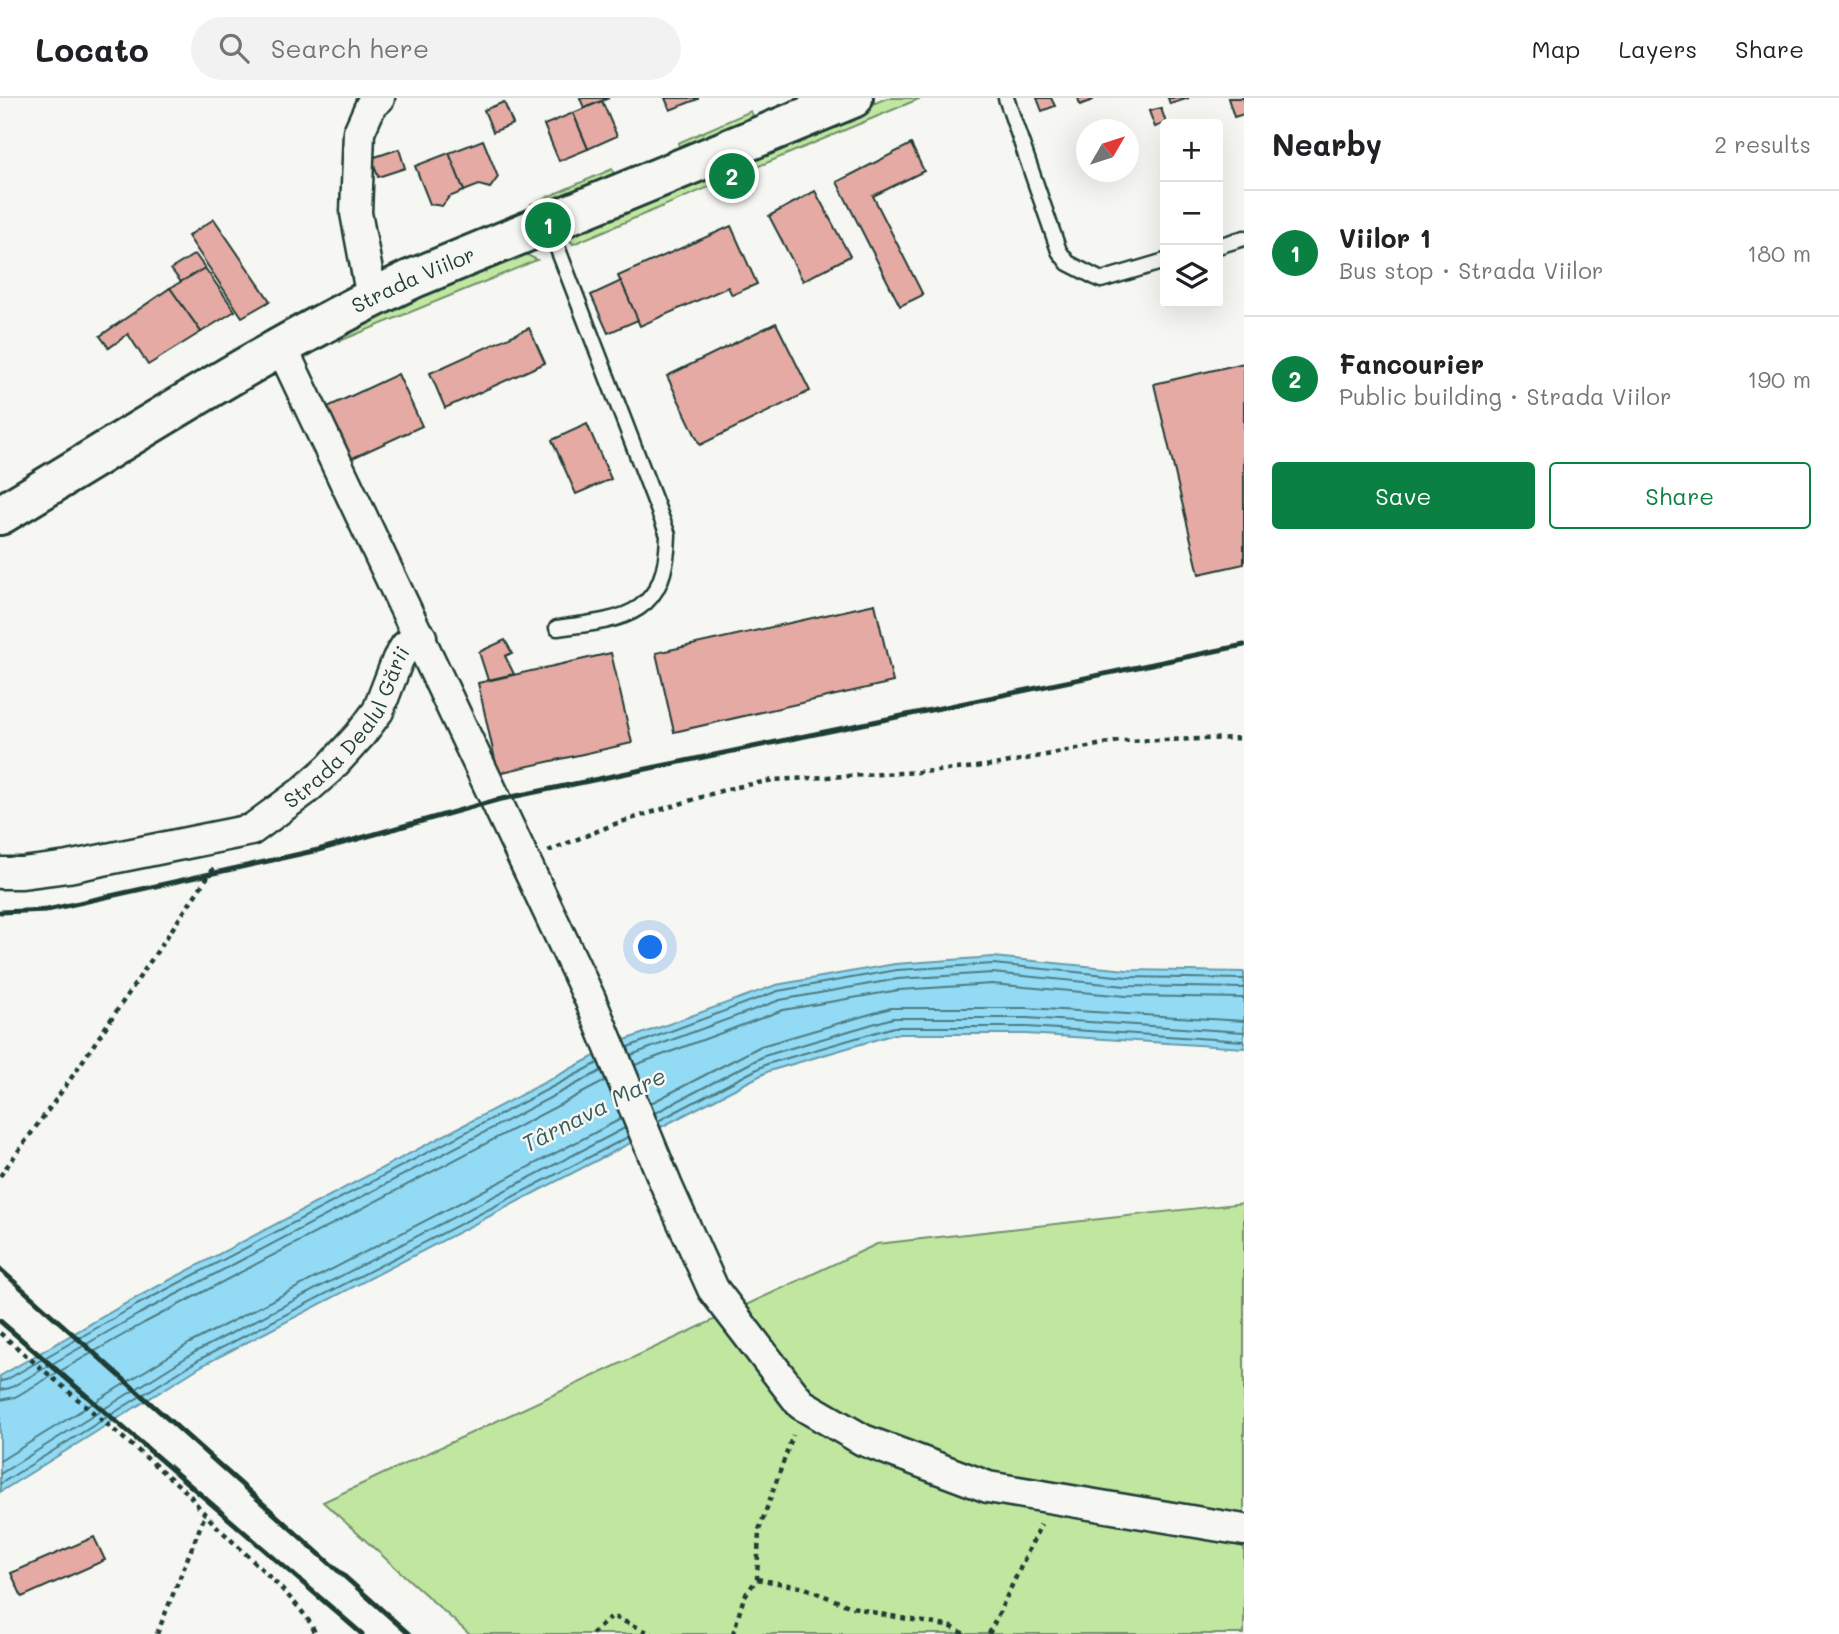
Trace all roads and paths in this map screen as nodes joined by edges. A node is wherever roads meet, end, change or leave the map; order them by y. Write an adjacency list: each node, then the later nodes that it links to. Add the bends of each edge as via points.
1 (379, 98): 8 (street, via 359,132 356,213)
2 (853, 98): 4 (street, Strada Viilor)
3 (1006, 98): 7 (lane, via 1059,251 1068,263 1101,280)
4 (548, 225): 8 (street, Strada Viilor); 11 (lane, via 668,535 662,582 649,601 614,620)
5 (1244, 238): 6 (lane)
6 (1221, 245)
7 (1160, 262)
8 (372, 298): 9 (street, Strada Viilor)
9 (282, 346): 10 (street, Strada Viilor); 12 (street, Strada Dealul Gării)
10 (0, 515)
11 (557, 628)
12 (421, 637): 14 (street); 16 (street, Strada Dealul Gării, via 406,646 378,711 360,735 313,783 251,830 68,867)
13 (1244, 738): 14 (path, via 1119,741 994,765 773,780 627,820)
14 (525, 860): 22 (street, via 590,999 713,1289 801,1404 863,1440 988,1487)
15 (217, 864): 17 (path)
16 (0, 873)
17 (0, 1176)
18 (0, 1333): 20 (path, via 189,1494)
19 (793, 1435): 23 (path, via 759,1530)
20 (205, 1515): 24 (path); 25 (path, via 299,1607 314,1625)
21 (1041, 1523): 30 (path)
22 (1244, 1530)
23 (757, 1579): 28 (path, via 744,1597); 29 (path, via 805,1587 849,1606 952,1627)
24 (157, 1634)
25 (315, 1634)
26 (592, 1634): 27 (path, via 612,1616)
27 (652, 1634)
28 (733, 1634)
29 (964, 1634)
30 (989, 1634)

